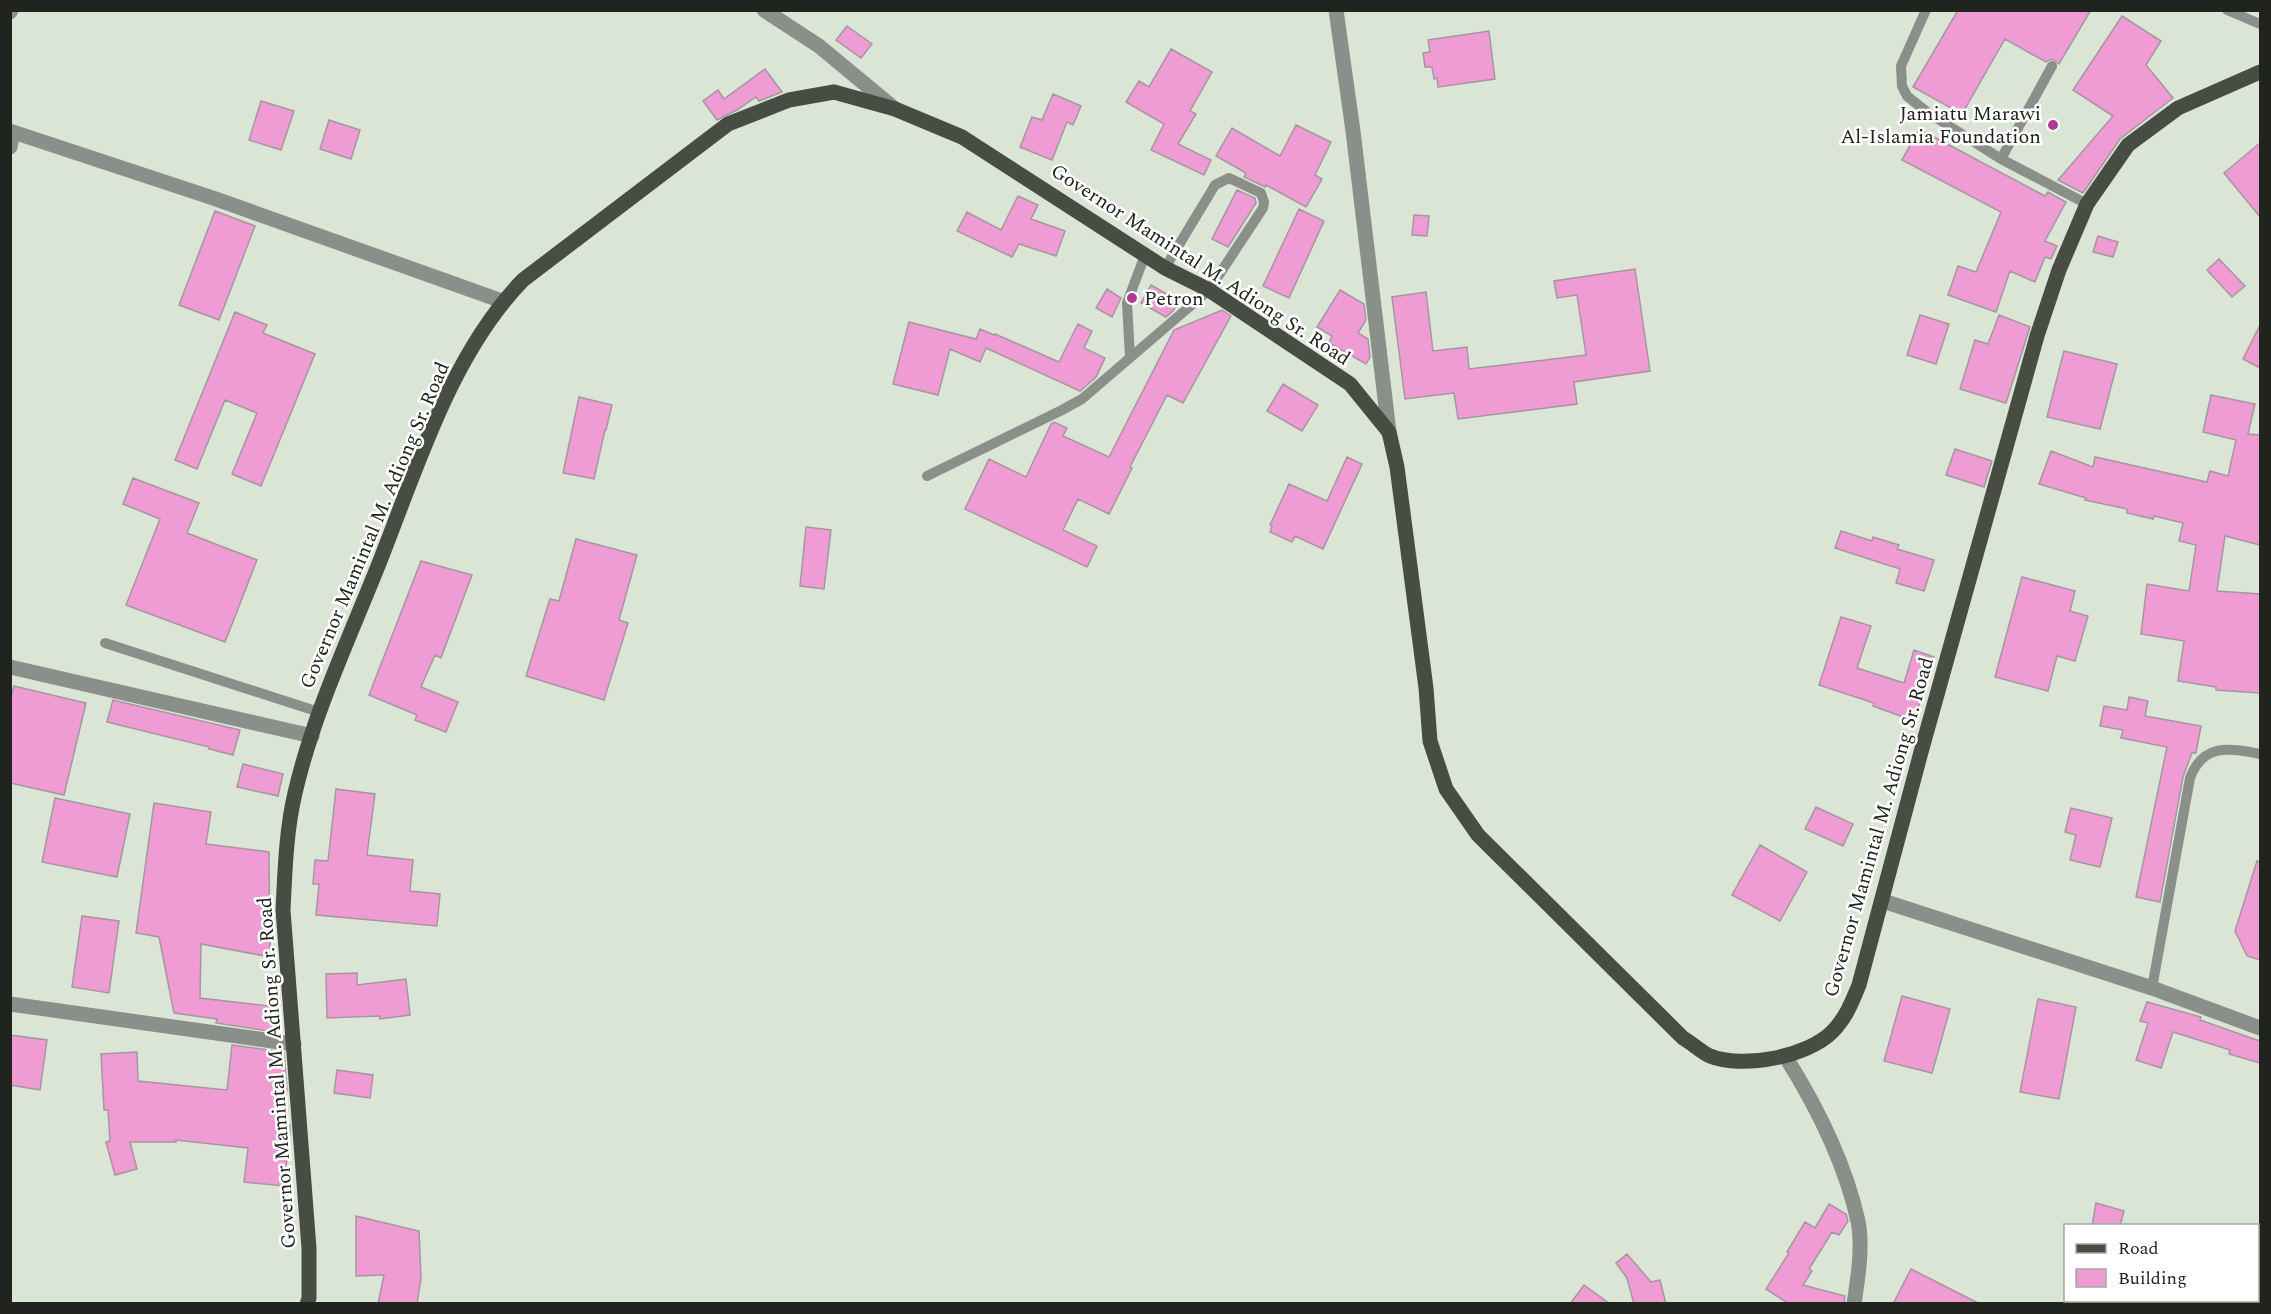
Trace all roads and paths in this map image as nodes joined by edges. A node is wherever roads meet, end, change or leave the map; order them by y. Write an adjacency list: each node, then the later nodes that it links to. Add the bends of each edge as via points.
1 (764, 10): 8 (street, via 819,46)
2 (1336, 10): 17 (street)
3 (1926, 10): 10 (lane, via 1901,66 1907,96)
4 (2228, 10): 5 (lane)
5 (2260, 24)
6 (2052, 66): 10 (lane)
7 (2260, 72): 11 (main road, Governor Mamintal M. Adiong Sr. Road, via 2178,108 2128,145)
8 (895, 109): 12 (main road, Governor Mamintal M. Adiong Sr. Road, via 962,137); 15 (main road, Governor Mamintal M. Adiong Sr. Road, via 834,92 789,100 728,124 522,280)
9 (11, 137): 15 (street, via 213,198)
10 (2001, 159): 11 (lane)
11 (2087, 204): 24 (main road, Governor Mamintal M. Adiong Sr. Road, via 2037,336)
12 (1145, 255): 13 (main road, Governor Mamintal M. Adiong Sr. Road); 16 (lane, via 1127,303)
13 (1165, 268): 14 (main road, Governor Mamintal M. Adiong Sr. Road); 14 (lane, via 1215,185 1228,178 1257,190 1263,208)
14 (1209, 290): 16 (lane); 17 (main road, Governor Mamintal M. Adiong Sr. Road, via 1350,384)
15 (502, 301): 21 (main road, Governor Mamintal M. Adiong Sr. Road, via 480,332 444,403)
16 (1130, 357): 18 (lane, via 1082,399)
17 (1389, 432): 29 (main road, Governor Mamintal M. Adiong Sr. Road, via 1400,488 1430,741 1446,789 1478,835 1683,1038 1710,1056 1742,1061)
18 (927, 476)
19 (105, 643): 21 (lane)
20 (10, 667): 22 (street)
21 (319, 712): 22 (main road, Governor Mamintal M. Adiong Sr. Road)
22 (312, 736): 28 (main road, Governor Mamintal M. Adiong Sr. Road, via 295,794 285,857 283,910)
23 (2260, 754): 25 (lane, via 2235,749 2215,751 2195,764)
24 (1883, 901): 25 (street); 29 (main road, Governor Mamintal M. Adiong Sr. Road, via 1859,985 1846,1015 1830,1034)
25 (2152, 988): 27 (street)
26 (10, 1004): 28 (street)
27 (2260, 1028)
28 (294, 1044): 31 (main road, Governor Mamintal M. Adiong Sr. Road, via 309,1248)
29 (1785, 1056): 30 (street, via 1831,1143 1858,1222 1860,1254)
30 (1855, 1303)
31 (307, 1304)

